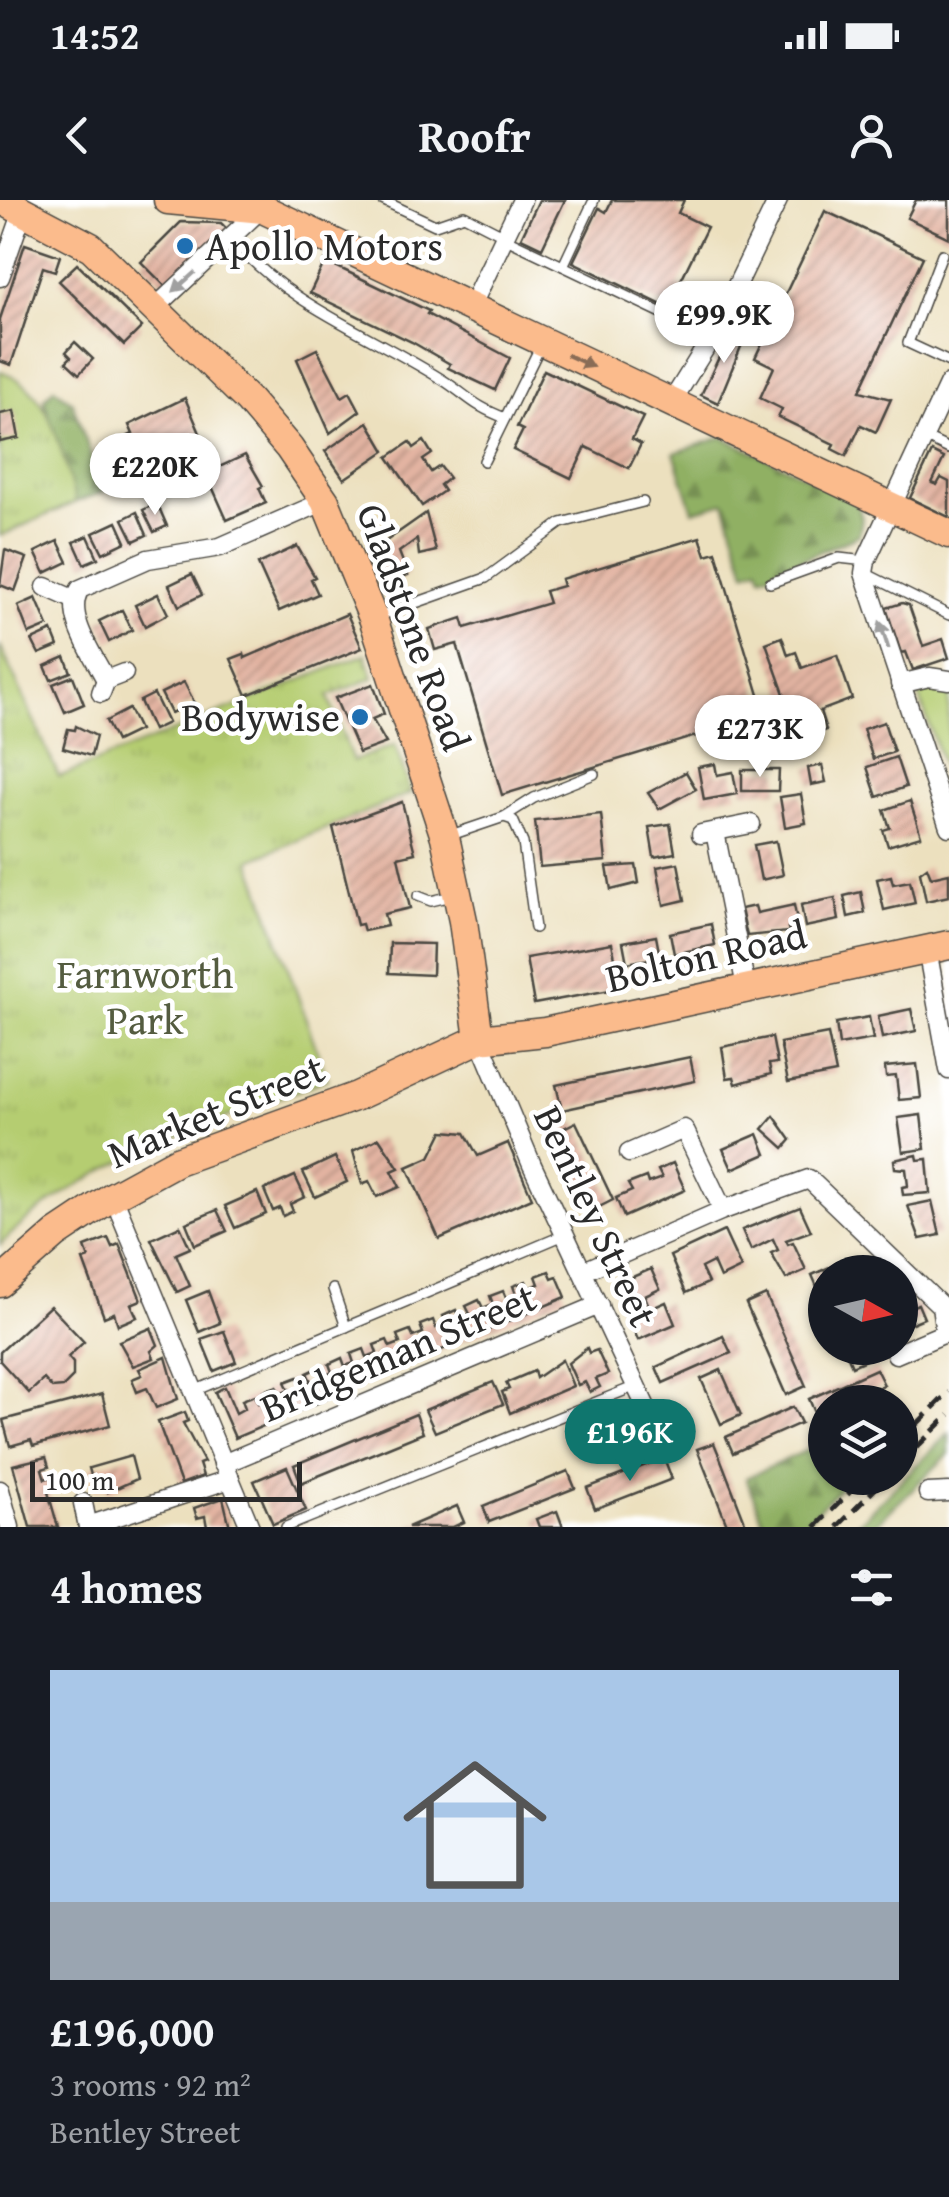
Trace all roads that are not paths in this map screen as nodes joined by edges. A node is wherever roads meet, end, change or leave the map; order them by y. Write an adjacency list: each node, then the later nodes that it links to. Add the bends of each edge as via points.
1 (168, 200): 6 (main road)
2 (382, 200): 8 (lane, via 435,225 464,215)
3 (522, 200): 8 (street)
4 (594, 200): 11 (lane)
5 (778, 200): 15 (street)
6 (265, 204): 9 (street); 14 (main road)
7 (11, 211): 12 (street); 13 (main road, Gladstone Road, via 91,247)
8 (505, 237): 11 (lane); 14 (street)
9 (232, 239): 13 (street, one-way to 13); 20 (lane, via 299,298 448,384 471,405)
10 (942, 254): 17 (lane, via 908,342)
11 (563, 266): 15 (lane)
12 (0, 277)
13 (155, 308): 24 (main road, Gladstone Road, via 248,400)
14 (470, 309): 16 (main road)
15 (712, 337): 19 (street)
16 (542, 343): 19 (main road, one-way to 19); 20 (lane)
17 (949, 362)
18 (949, 383): 21 (street)
19 (671, 403): 26 (main road)
20 (505, 418): 23 (lane)
21 (924, 437): 22 (lane); 26 (street)
22 (949, 449)
23 (484, 462)
24 (325, 501): 31 (street, via 220,547 148,559 87,585); 33 (main road, Gladstone Road)
25 (643, 502): 33 (lane, via 560,522 486,578)
26 (891, 506): 27 (main road); 28 (street)
27 (949, 534)
28 (865, 567): 29 (lane, via 838,558); 32 (lane); 36 (street, one-way to 28)
29 (770, 583)
30 (46, 587): 31 (street)
31 (74, 600): 34 (street, via 103,687)
32 (949, 615)
33 (373, 618): 41 (main road, Gladstone Road)
34 (124, 673)
35 (949, 680): 36 (street)
36 (900, 684): 40 (street)
37 (594, 774): 38 (lane)
38 (504, 817): 41 (lane); 44 (lane, via 517,825 523,842)
39 (750, 824): 46 (street, via 708,833)
40 (949, 827)
41 (445, 837): 42 (main road, Gladstone Road)
42 (458, 895): 43 (lane, via 431,901); 47 (main road, Gladstone Road)
43 (418, 896)
44 (535, 928)
45 (938, 947): 46 (main road, Bolton Road); 48 (street)
46 (746, 986): 47 (main road, Bolton Road, via 546,1032)
47 (480, 1039): 50 (main road, Market Street, via 357,1096 178,1161); 52 (street, Bentley Street)
48 (949, 1070)
49 (629, 1153): 51 (street, via 684,1129)
50 (112, 1196): 55 (main road, Market Street); 62 (street)
51 (723, 1210): 53 (street, via 802,1179 814,1182); 54 (street)
52 (564, 1235): 54 (street, Bentley Street); 59 (lane)
53 (889, 1255)
54 (584, 1271): 58 (street, Bentley Street)
55 (0, 1283)
56 (918, 1284): 60 (street, via 941,1306 945,1333)
57 (333, 1290): 59 (lane)
58 (599, 1305): 61 (street, Bentley Street); 64 (street, Bridgeman Street)
59 (346, 1327): 62 (lane)
60 (918, 1345)
61 (637, 1386): 63 (street, Bentley Street); 72 (lane)
62 (193, 1391): 64 (street)
63 (653, 1422)
64 (226, 1472): 70 (street, Bridgeman Street); 71 (street)
65 (0, 1490): 69 (street)
66 (949, 1492): 67 (street)
67 (928, 1493)
68 (82, 1503): 70 (street)
69 (10, 1527)
70 (88, 1527)
71 (250, 1527)
72 (286, 1527)

